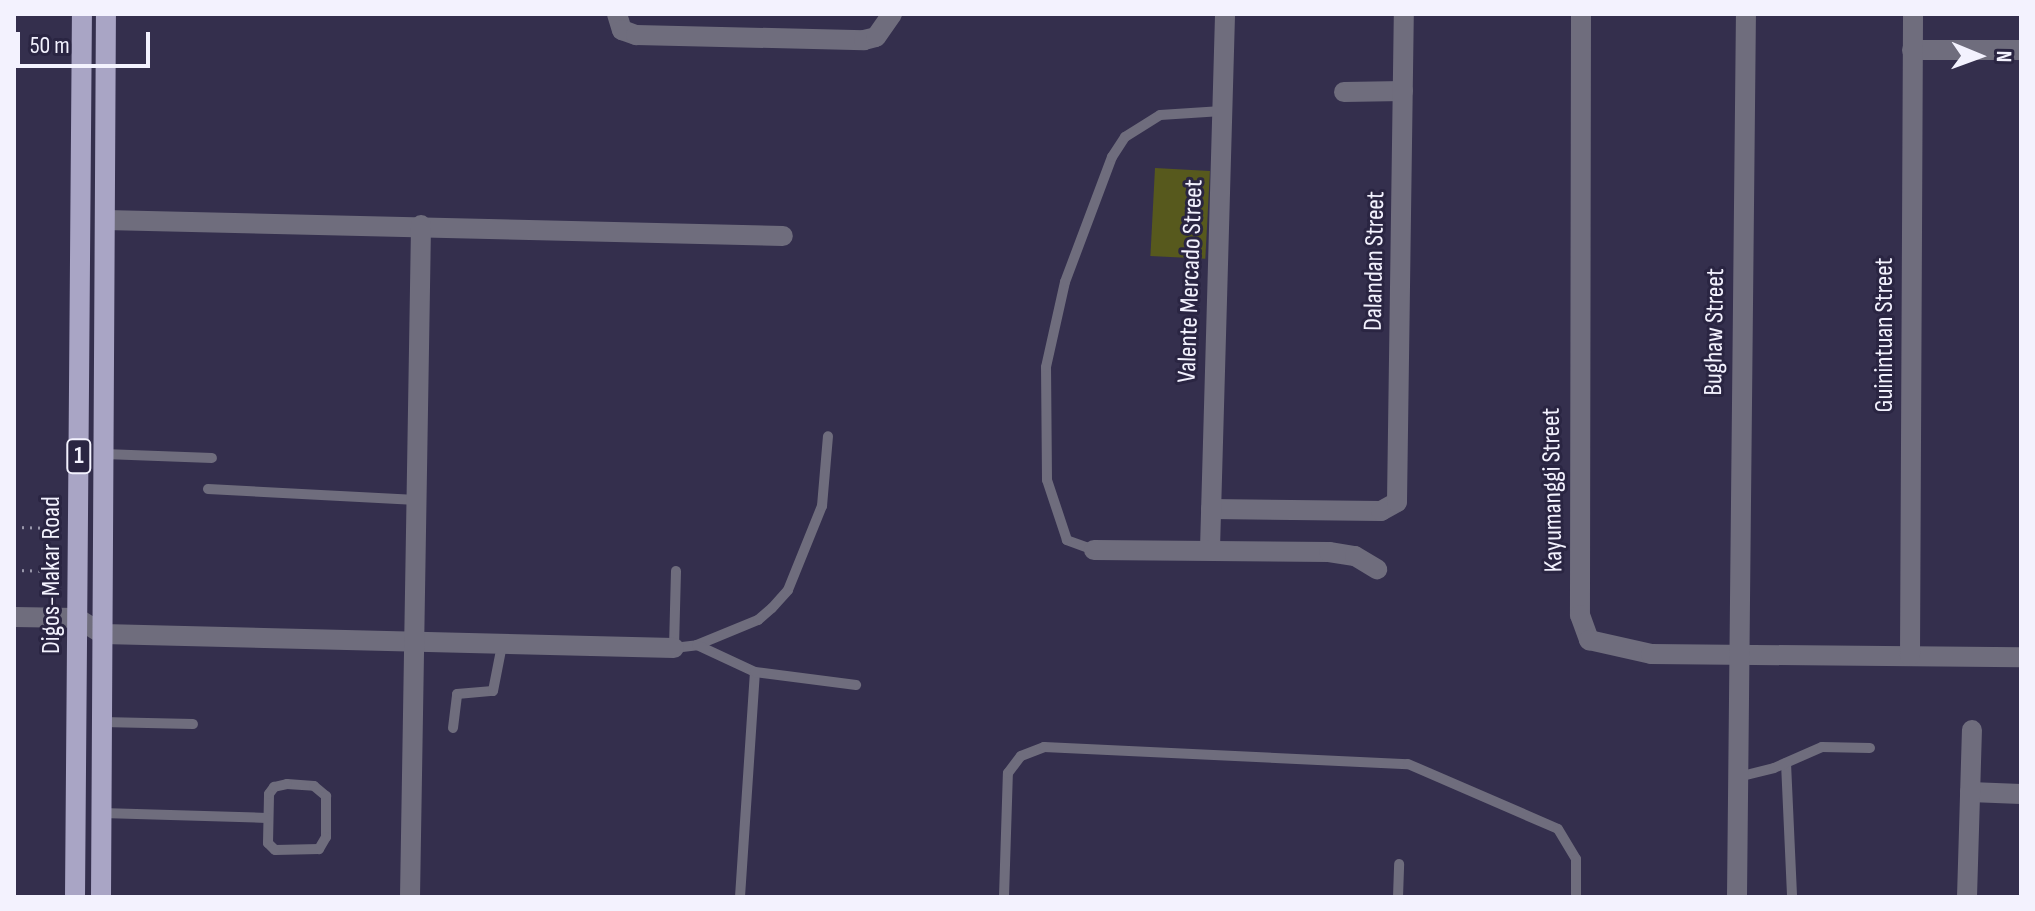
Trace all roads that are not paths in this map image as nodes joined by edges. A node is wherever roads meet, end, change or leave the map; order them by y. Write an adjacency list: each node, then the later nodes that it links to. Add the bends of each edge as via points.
1 (82, 14): 29 (main road, Digos-Makar Road / 1)
2 (106, 14): 15 (main road, Digos-Makar Road / 1)
3 (617, 14): 4 (street, via 622,30 636,35 864,40 876,37)
4 (892, 14)
5 (1225, 14): 14 (street, Valente Mercado Street)
6 (1404, 14): 12 (street, Dalandan Street)
7 (1581, 14): 35 (street, Kayumanggi Street, via 1577,315 1582,628 1589,640 1621,650)
8 (1746, 14): 35 (street, Bughaw Street)
9 (1913, 14): 10 (street, Guinintuan Street)
10 (1912, 50): 11 (street); 36 (street, Guinintuan Street)
11 (2021, 50)
12 (1403, 91): 13 (street); 23 (street, Dalandan Street, via 1398,494 1393,508)
13 (1344, 92)
14 (1222, 111): 23 (street, Valente Mercado Street); 25 (lane, via 1160,115 1125,137 1112,157 1065,282 1046,367 1047,480 1067,540)
15 (105, 220): 16 (street); 19 (main road, Digos-Makar Road / 1)
16 (421, 225): 17 (street); 22 (street)
17 (783, 236)
18 (828, 436): 33 (lane, via 822,506 788,590 758,620)
19 (104, 454): 20 (lane); 30 (main road, Digos-Makar Road / 1)
20 (212, 458)
21 (208, 489): 22 (lane)
22 (417, 500): 31 (street)
23 (1211, 509): 24 (street, Valente Mercado Street)
24 (1210, 549): 25 (street); 26 (street, via 1329,552 1355,556)
25 (1094, 550)
26 (1377, 569)
27 (676, 571): 34 (lane)
28 (14, 617): 29 (street)
29 (77, 618): 30 (street); 52 (main road, Digos-Makar Road / 1)
30 (103, 634): 31 (street); 40 (main road, Digos-Makar Road / 1)
31 (415, 641): 32 (street); 54 (street)
32 (502, 645): 34 (street); 42 (lane, via 493,691 457,694)
33 (697, 645): 34 (lane); 38 (lane)
34 (674, 648)
35 (1737, 652): 36 (street, Kayumanggi Street); 46 (street, Bughaw Street)
36 (1910, 656): 37 (street, Kayumanggi Street)
37 (2021, 657)
38 (755, 672): 39 (lane); 55 (lane)
39 (856, 685)
40 (102, 722): 41 (lane); 49 (main road, Digos-Makar Road / 1)
41 (193, 724)
42 (453, 728)
43 (1972, 730): 47 (street)
44 (1870, 748): 45 (lane, via 1822,747)
45 (1786, 763): 46 (lane); 60 (lane)
46 (1738, 777): 59 (street, Bughaw Street)
47 (1970, 792): 48 (street); 61 (street)
48 (2021, 794)
49 (102, 813): 50 (lane); 53 (main road, Digos-Makar Road / 1)
50 (267, 818): 50 (lane, via 274,787 314,786 328,805 324,845 275,850 268,843)
51 (1399, 864): 57 (lane)
52 (75, 897)
53 (101, 897)
54 (410, 897)
55 (740, 897)
56 (1004, 897): 58 (lane, via 1008,773 1021,756 1044,747 1408,764 1558,829 1576,859)
57 (1398, 897)
58 (1576, 897)
59 (1737, 897)
60 (1792, 897)
61 (1967, 897)

